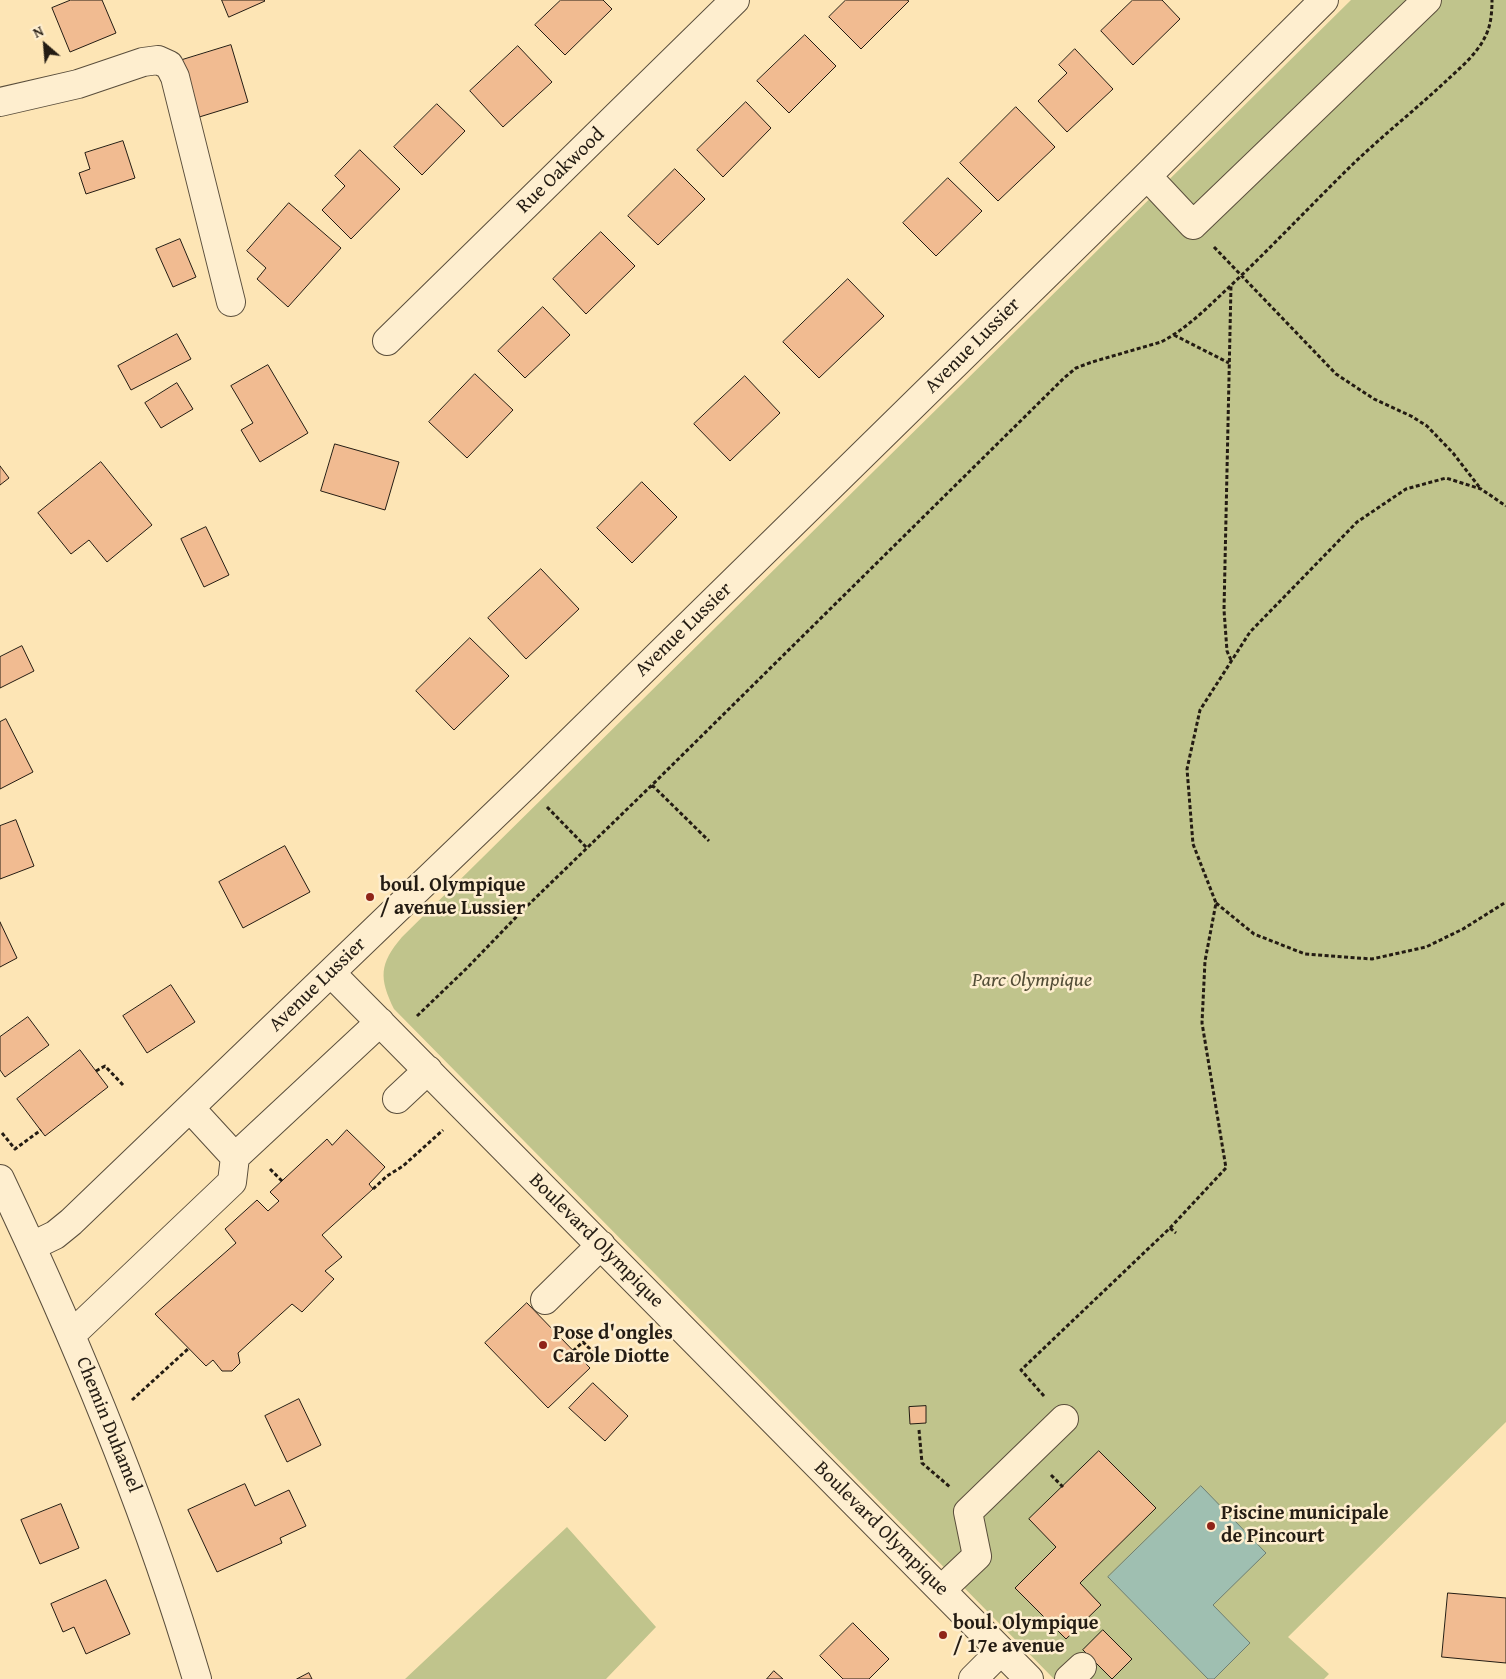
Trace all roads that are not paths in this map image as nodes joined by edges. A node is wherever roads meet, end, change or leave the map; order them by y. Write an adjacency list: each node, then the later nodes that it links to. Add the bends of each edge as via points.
1 (735, 0): 7 (street, Rue Oakwood)
2 (1324, 0): 5 (street, Avenue Lussier)
3 (1427, 0): 5 (street, via 1193,225)
4 (0, 102): 6 (street, via 78,84 143,62 158,60 169,65 175,76)
5 (1147, 176): 8 (street, Avenue Lussier)
6 (230, 302)
7 (387, 341)
8 (331, 973): 9 (street, Boulevard Olympique); 12 (street, Avenue Lussier)
9 (380, 1022): 10 (street, Boulevard Olympique); 13 (street)
10 (428, 1070): 11 (street); 15 (street, Boulevard Olympique)
11 (397, 1099)
12 (190, 1108): 13 (street); 16 (street, Avenue Lussier, via 71,1222)
13 (236, 1157): 18 (street, via 232,1182)
14 (3, 1193): 16 (street, Chemin Duhamel)
15 (600, 1245): 17 (street); 20 (street, Boulevard Olympique)
16 (32, 1246): 18 (street, Chemin Duhamel)
17 (545, 1300)
18 (71, 1335): 22 (street, Chemin Duhamel, via 160,1560)
19 (1064, 1419): 20 (street, via 968,1512 977,1556)
20 (941, 1590): 21 (street, Boulevard Olympique)
21 (1001, 1651): 23 (street); 24 (street, Boulevard Olympique)
22 (197, 1679)
23 (973, 1679)
24 (1029, 1679)

